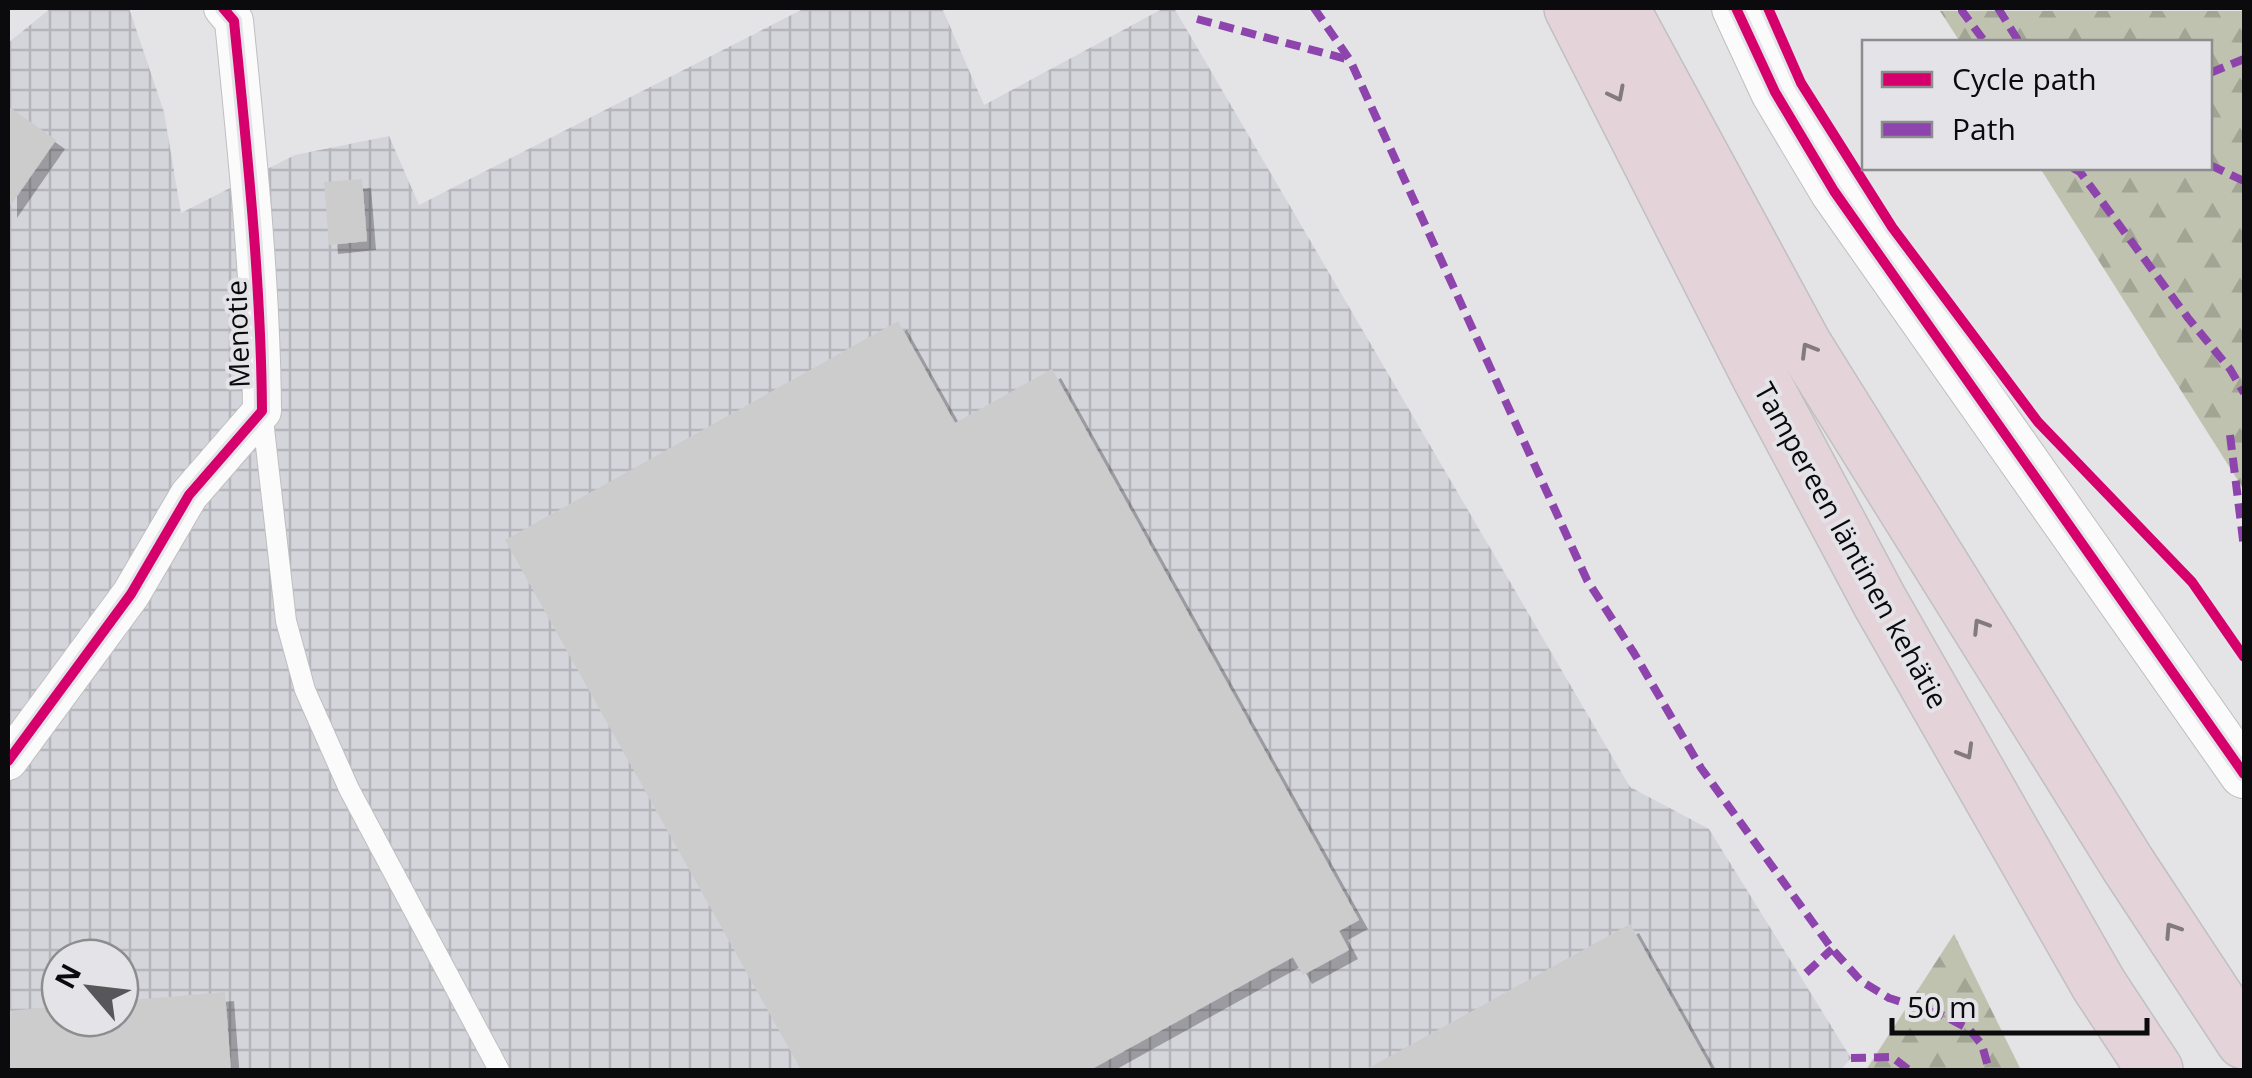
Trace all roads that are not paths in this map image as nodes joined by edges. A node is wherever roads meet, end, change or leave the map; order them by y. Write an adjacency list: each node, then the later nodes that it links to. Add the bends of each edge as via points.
1 (223, 8): 5 (street, Menotie, via 234,21 241,89 262,331)
2 (1572, 8): 10 (highway, Tampereen läntinen kehätie, one-way to 10, via 1880,602 2099,985)
3 (1621, 8): 8 (highway, Tampereen läntinen kehätie, one-way to 3, via 1804,345)
4 (1736, 8): 7 (street, via 1775,92 1834,191)
5 (262, 411): 6 (street, Menotie, via 189,495 130,594); 9 (lane, via 286,621 305,690 349,788)
6 (8, 761)
7 (2244, 774)
8 (2244, 1041)
9 (500, 1070)
10 (2156, 1070)

